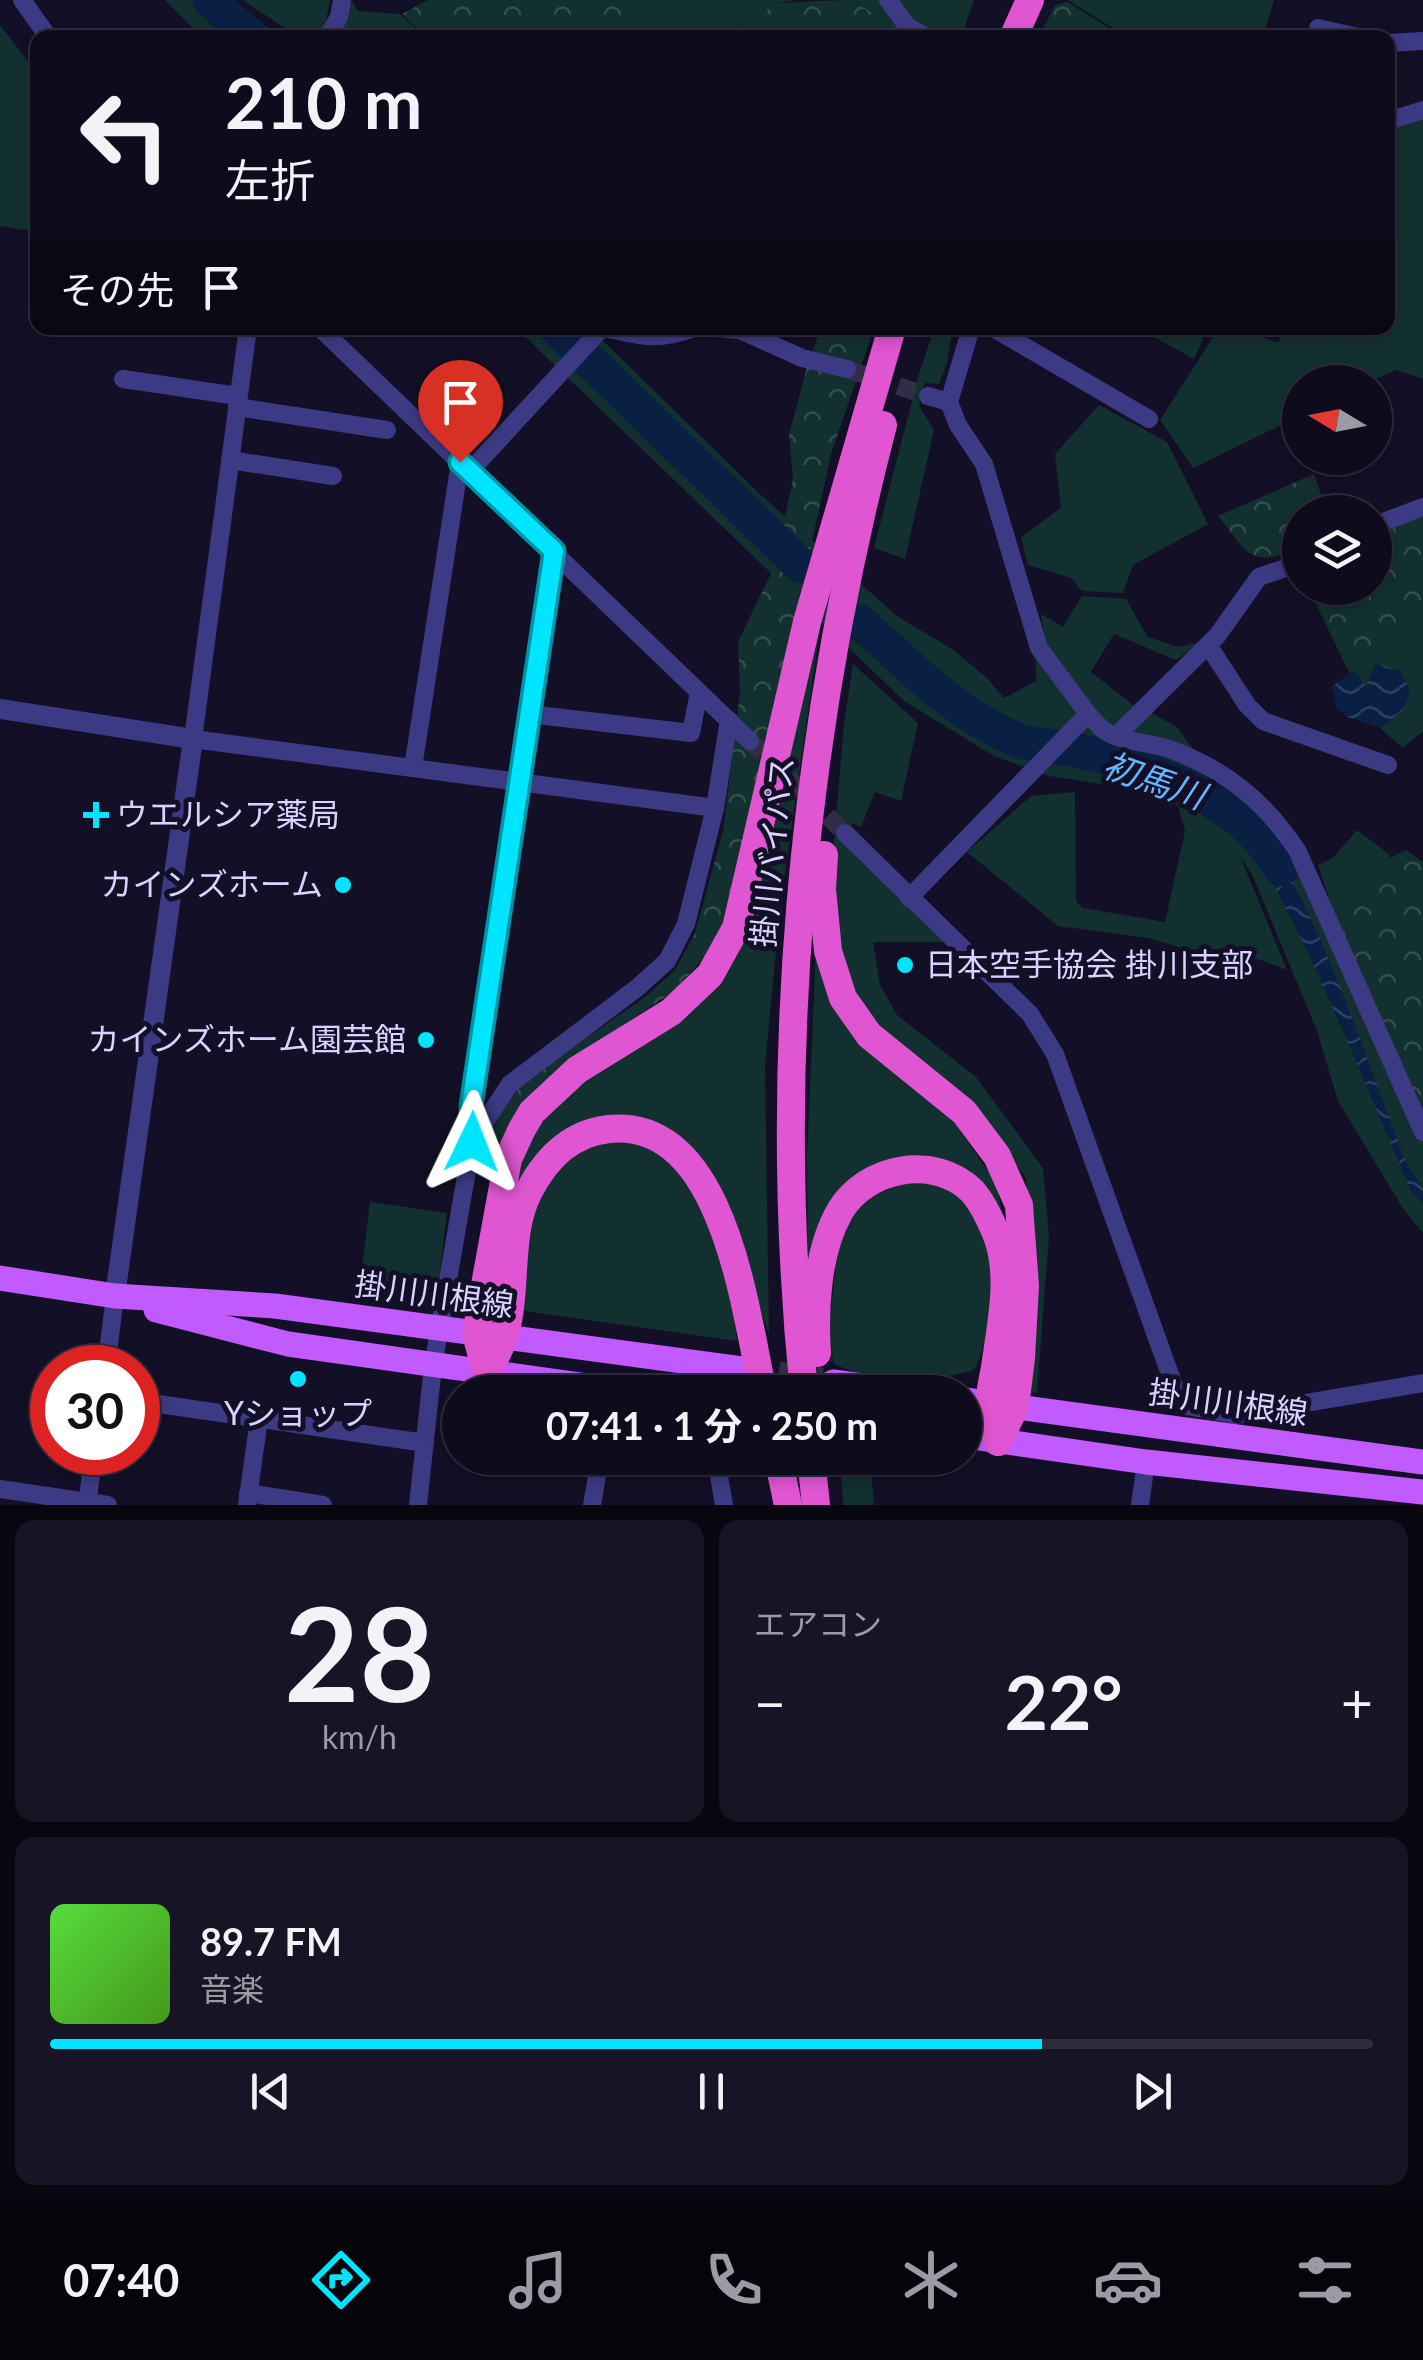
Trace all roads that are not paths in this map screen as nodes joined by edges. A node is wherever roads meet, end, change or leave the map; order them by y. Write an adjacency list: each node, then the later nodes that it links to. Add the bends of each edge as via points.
1 (22, 0): 6 (street)
2 (342, 0): 7 (street)
3 (888, 0): 8 (street)
4 (1030, 0): 9 (highway)
5 (1318, 28): 10 (street)
6 (43, 30)
7 (332, 30)
8 (914, 30)
9 (1017, 30)
10 (1327, 30)
11 (1423, 41): 12 (street)
12 (1395, 43)
13 (1423, 110): 14 (street)
14 (1395, 119)
15 (247, 335): 28 (street)
16 (327, 335): 33 (street)
17 (597, 335): 33 (street)
18 (627, 335): 19 (street)
19 (674, 335)
20 (751, 335): 25 (street)
21 (890, 335): 60 (highway, via 807,622 736,928 710,975 671,1012 576,1070 532,1112 508,1159)
22 (908, 335): 39 (highway, 掛川バイパス, via 872,466)
23 (970, 335): 29 (street)
24 (1005, 335): 30 (street)
25 (847, 370)
26 (123, 379): 28 (street)
27 (928, 396): 29 (street)
28 (238, 402): 31 (street); 32 (street)
29 (949, 402): 44 (street, via 984,464 1039,648)
30 (1149, 419)
31 (387, 430)
32 (230, 460): 34 (street); 47 (street)
33 (466, 466): 37 (street); 50 (street)
34 (334, 476)
35 (1423, 507): 36 (street)
36 (1392, 519)
37 (554, 551): 41 (street); 43 (street)
38 (1282, 569): 40 (street, via 1259,577)
39 (840, 628): 67 (highway, 掛川バイパス, via 796,954 794,1238); 71 (highway, via 822,889 828,951 843,998 870,1035 964,1112 997,1156 1018,1206 1025,1286)
40 (1208, 645): 46 (street); 49 (street, via 1263,721)
41 (699, 692): 43 (street, via 691,733); 45 (street)
42 (0, 709): 47 (street)
43 (529, 714): 51 (street)
44 (1083, 719): 46 (street); 54 (street)
45 (729, 720): 48 (street); 52 (street)
46 (1117, 735): 55 (street, via 1214,768 1254,797 1287,835)
47 (193, 739): 50 (street); 58 (street)
48 (750, 741)
49 (1388, 764)
50 (414, 768): 51 (street)
51 (518, 782): 52 (street); 56 (street, via 471,1106)
52 (715, 808): 56 (street, via 686,924 666,961 510,1084)
53 (845, 833): 54 (street)
54 (910, 898): 69 (street, via 1030,1014 1055,1054 1181,1405 1236,1415)
55 (1423, 1132)
56 (472, 1142): 59 (street)
57 (0, 1278): 58 (main road, 掛川川根線)
58 (115, 1296): 59 (main road, 掛川川根線, via 275,1306); 61 (street); 62 (main road, 掛川川根線, via 288,1344)
59 (440, 1328): 60 (main road, 掛川川根線); 62 (street)
60 (490, 1336): 63 (main road, 掛川川根線); 64 (highway); 66 (highway, via 528,1194 552,1156 582,1134 646,1133 672,1145 699,1176 729,1239)
61 (109, 1345)
62 (433, 1366): 64 (main road, 掛川川根線); 75 (street)
63 (742, 1369)
64 (487, 1374): 65 (main road, 掛川川根線)
65 (494, 1375)
66 (759, 1375)
67 (803, 1375)
68 (824, 1375): 71 (highway, via 816,1340 821,1266 840,1210 886,1173 940,1172 979,1199 997,1236 1004,1286)
69 (1423, 1383)
70 (160, 1404): 72 (street)
71 (990, 1404): 74 (highway); 77 (main road, 掛川川根線)
72 (259, 1419): 75 (street); 86 (street)
73 (982, 1439): 74 (main road, 掛川川根線)
74 (998, 1442): 76 (main road, 掛川川根線)
75 (425, 1443): 90 (street)
76 (1146, 1462): 85 (main road, 掛川川根線); 96 (street)
77 (1423, 1462)
78 (91, 1475): 87 (street)
79 (597, 1475): 91 (street)
80 (719, 1475): 92 (street)
81 (782, 1475): 93 (highway)
82 (813, 1475): 94 (highway)
83 (827, 1475): 95 (highway)
84 (0, 1490): 87 (street)
85 (1423, 1492)
86 (248, 1499): 89 (street)
87 (87, 1503): 88 (street)
88 (108, 1505)
89 (323, 1505)
90 (418, 1505)
91 (592, 1505)
92 (724, 1505)
93 (788, 1505)
94 (816, 1505)
95 (829, 1505)
96 (1140, 1505)

